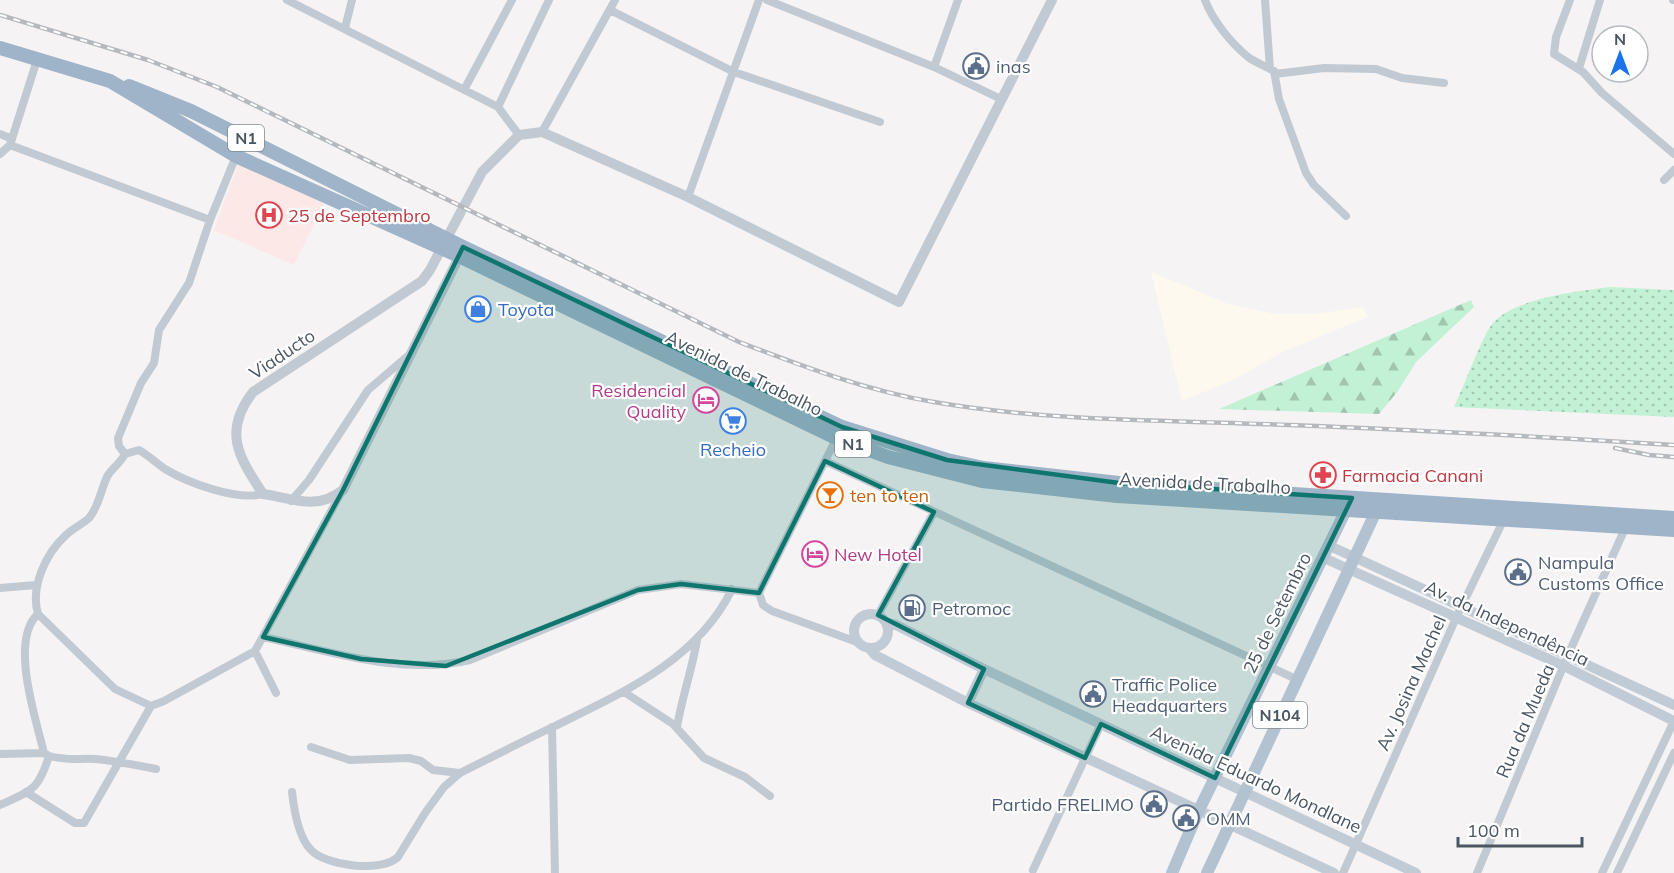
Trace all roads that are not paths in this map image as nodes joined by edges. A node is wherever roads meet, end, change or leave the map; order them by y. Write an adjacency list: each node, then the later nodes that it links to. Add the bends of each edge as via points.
1 (287, 0): 15 (street)
2 (352, 0): 15 (street)
3 (512, 0): 24 (street)
4 (549, 0): 26 (street)
5 (615, 0): 14 (street)
6 (759, 0): 21 (street)
7 (767, 0): 18 (street)
8 (958, 0): 18 (street)
9 (1052, 0): 25 (street)
10 (1205, 0): 20 (street, via 1209,12 1238,48)
11 (1265, 0): 20 (street)
12 (1570, 0): 19 (street, via 1554,54)
13 (1600, 0): 19 (street)
14 (610, 10): 21 (street); 28 (street)
15 (345, 28): 24 (street)
16 (0, 48): 17 (highway, Avenida de Trabalho / N1)
17 (37, 60): 22 (highway, Avenida de Trabalho / N1); 31 (street)
18 (934, 68): 25 (street)
19 (1579, 68): 33 (street, via 1602,93)
20 (1272, 71): 23 (street, via 1376,69 1402,78); 38 (street, via 1306,173)
21 (734, 72): 27 (street); 37 (street)
22 (110, 81): 34 (highway, Avenida de Trabalho / N1); 40 (highway, Avenida de Trabalho / N1, via 191,111 378,204)
23 (1444, 82)
24 (464, 90): 26 (street)
25 (1001, 99): 37 (street, via 899,302)
26 (498, 107): 30 (street)
27 (880, 122)
28 (542, 132): 30 (street); 37 (street)
29 (0, 134): 31 (street)
30 (519, 135): 46 (street, Viaducto, via 482,172 422,281 254,392 243,405 237,421 237,449)
31 (11, 142): 32 (street); 39 (street)
32 (0, 154)
33 (1674, 154)
34 (236, 156): 39 (street); 40 (highway, Avenida de Trabalho / N1)
35 (1674, 170): 36 (street)
36 (1664, 180)
37 (688, 197)
38 (1346, 216)
39 (210, 220): 43 (street, via 189,283 159,330 154,363 141,383 118,438)
40 (461, 252): 41 (street); 42 (highway, Avenida de Trabalho / N1)
41 (410, 354): 45 (street); 47 (street, via 368,390)
42 (839, 433): 44 (street); 48 (highway, Avenida de Trabalho / N1, via 890,444 983,475 1118,489)
43 (125, 454): 46 (street, via 141,450 163,467 195,483 248,497); 58 (street, via 117,469 110,473 88,518 64,536)
44 (825, 461): 51 (street); 61 (street)
45 (343, 490): 47 (street, via 324,501); 66 (street)
46 (263, 494): 47 (street)
47 (291, 501)
48 (1349, 504): 49 (highway, Avenida de Trabalho / N1); 56 (main road, 25 de Setembro / N104)
49 (1379, 505): 50 (highway, Avenida de Trabalho / N1); 53 (highway, Avenida de Trabalho / N1); 57 (main road, N104)
50 (1510, 506): 53 (street, Av. Josina Machel); 54 (highway, Avenida de Trabalho / N1)
51 (934, 512): 65 (street); 73 (street)
52 (1674, 518): 54 (highway, Avenida de Trabalho / N1)
53 (1503, 520): 54 (highway, Avenida de Trabalho / N1); 62 (street, Av. Josina Machel)
54 (1629, 522): 55 (highway, Avenida de Trabalho / N1); 71 (street, Rua da Mueda)
55 (1674, 530)
56 (1327, 552): 57 (main road, Av. da Independência); 73 (main road, 25 de Setembro / N104)
57 (1352, 563): 62 (main road, Av. da Independência); 64 (main road, Av. da Independência); 75 (main road, N104)
58 (36, 585): 59 (street); 63 (street, via 34,602)
59 (0, 588)
60 (732, 589): 61 (street); 66 (street, via 681,584 638,590 470,660 446,666 361,659); 67 (street)
61 (759, 593): 68 (street, via 763,605 772,611)
62 (1462, 605): 64 (street, Av. Josina Machel); 71 (main road, Av. da Independência)
63 (38, 614): 80 (street, via 115,689); 88 (street, via 30,621 25,648 30,691)
64 (1456, 618): 72 (main road, Av. da Independência); 101 (street, Av. Josina Machel)
65 (882, 619): 68 (main road, via 866,615 857,622); 69 (main road, via 889,631 885,641 877,648); 74 (main road, Avenida Eduardo Mondlane)
66 (263, 636): 70 (street)
67 (697, 640): 76 (street); 84 (street)
68 (857, 642): 69 (main road)
69 (869, 648): 78 (main road)
70 (255, 651): 77 (street); 80 (street)
71 (1568, 655): 72 (street, Rua da Mueda); 79 (main road, Av. da Independência)
72 (1564, 666): 81 (main road, Av. da Independência); 110 (street, Rua da Mueda)
73 (1271, 668): 75 (street); 93 (main road, 25 de Setembro / N104)
74 (984, 669): 78 (main road); 82 (main road, Avenida Eduardo Mondlane)
75 (1296, 679): 96 (main road, N104)
76 (624, 692): 83 (street); 84 (street)
77 (276, 693)
78 (968, 703): 89 (main road)
79 (1674, 705)
80 (151, 706): 90 (street)
81 (1674, 721): 111 (street)
82 (1101, 724): 89 (street); 93 (main road, Avenida Eduardo Mondlane)
83 (552, 727): 92 (street); 104 (street)
84 (677, 727): 97 (street, via 705,758 745,777)
85 (310, 747): 92 (street, via 350,760 409,758 433,770)
86 (1674, 753): 112 (street)
87 (0, 754): 88 (street)
88 (46, 755): 90 (street, via 68,761); 94 (street, via 42,780)
89 (1085, 758): 99 (main road); 103 (street)
90 (117, 761): 91 (street); 94 (street, via 84,823 75,823)
91 (156, 769)
92 (460, 773): 102 (street, via 425,813 398,857)
93 (1215, 778): 96 (main road, Avenida Eduardo Mondlane); 99 (main road, 25 de Setembro / N104)
94 (26, 792): 98 (street)
95 (292, 792): 102 (street, via 302,835 320,858)
96 (1245, 792): 100 (main road, N104); 101 (main road, Avenida Eduardo Mondlane)
97 (770, 796)
98 (0, 805)
99 (1198, 812): 100 (main road); 105 (main road, 25 de Setembro / N104)
100 (1230, 826): 106 (main road, N104); 107 (main road)
101 (1356, 844): 108 (street, Av. Josina Machel); 109 (main road, Avenida Eduardo Mondlane)
102 (378, 870)
103 (1033, 870)
104 (555, 873)
105 (1172, 873)
106 (1207, 873)
107 (1334, 873)
108 (1343, 873)
109 (1416, 873)
110 (1478, 873)
111 (1602, 873)
112 (1617, 873)

